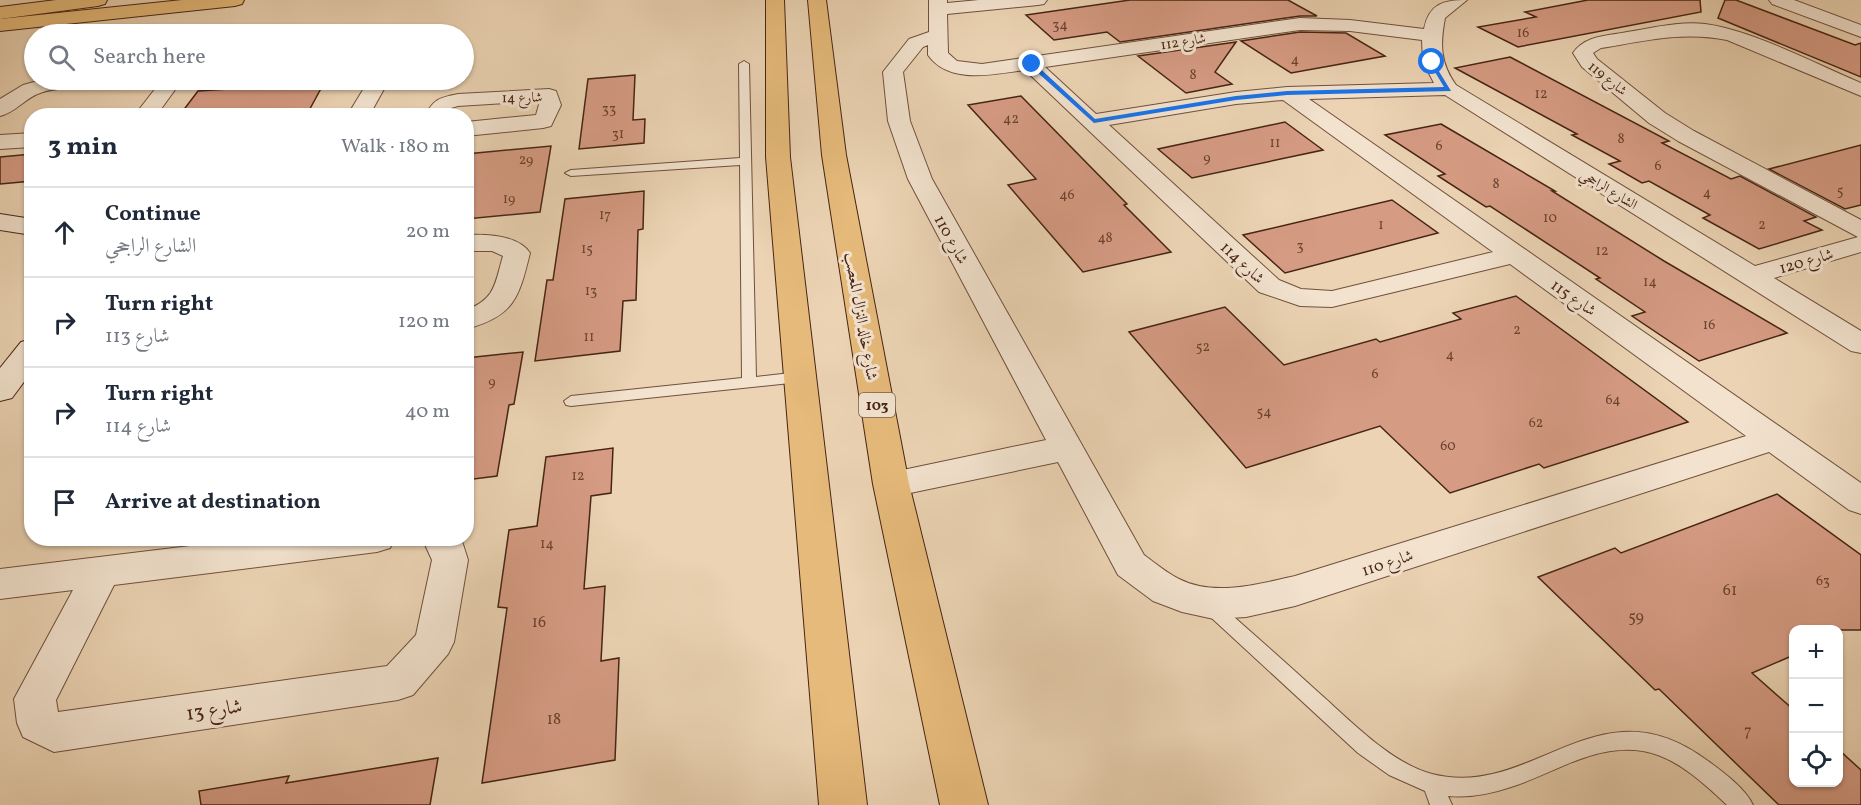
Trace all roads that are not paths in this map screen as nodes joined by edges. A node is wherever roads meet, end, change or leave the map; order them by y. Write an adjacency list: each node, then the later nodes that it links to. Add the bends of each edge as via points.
1 (235, 0): 7 (main road)
2 (817, 0): 49 (main road, شارع خالد النزال المعصب / 103, via 834,155)
3 (1038, 0): 8 (street)
4 (1458, 0): 13 (street, via 1436,16)
5 (1778, 0): 12 (street)
6 (774, 1): 43 (main road, via 778,157)
7 (92, 5): 9 (main road); 10 (main road); 11 (lane)
8 (938, 5): 14 (street)
9 (0, 11)
10 (0, 25)
11 (0, 30)
12 (1861, 31)
13 (1431, 36): 16 (street, شارع 112, via 1369,26 1300,24); 17 (street, الشارع الراجحي, via 1432,62)
14 (937, 45): 16 (street, شارع 112, via 944,62 964,69); 48 (street, شارع 110, via 916,43 893,72 900,121 920,179)
15 (744, 64): 31 (lane)
16 (1032, 64): 27 (street, 114 شارع)
17 (1449, 89): 22 (street); 39 (street, الشارع الراجحي)
18 (28, 90): 26 (street, via 15,95)
19 (164, 90): 23 (street)
20 (373, 90): 24 (street)
21 (1861, 90): 35 (street, شارع 119, via 1733,36 1706,30 1682,29 1596,43 1583,53 1589,63 1667,124)
22 (1287, 93): 27 (street); 38 (street, شارع 115)
23 (150, 108)
24 (363, 108)
25 (440, 108): 28 (street, شارع 14, via 458,100 549,95 548,115 543,121)
26 (0, 110)
27 (1094, 121): 38 (street, 114 شارع, via 1269,286 1290,297 1312,301 1332,298)
28 (474, 128)
29 (24, 140): 30 (street)
30 (0, 142)
31 (745, 161): 32 (lane); 44 (lane)
32 (571, 173)
33 (0, 222): 34 (street)
34 (24, 226)
35 (1861, 230)
36 (474, 242): 40 (street, via 489,241 517,253 503,302)
37 (1861, 244): 39 (street, شارع 120)
38 (1515, 255): 47 (street, شارع 115)
39 (1751, 276): 41 (street, الشارع الراجحي)
40 (474, 317)
41 (1861, 344)
42 (24, 363): 45 (street)
43 (800, 376): 44 (lane); 57 (main road)
44 (749, 382): 46 (lane)
45 (0, 390)
46 (571, 401)
47 (1774, 439): 50 (street, شارع 115); 55 (street, شارع 110, via 1295,591 1245,603)
48 (1067, 448): 49 (street); 55 (street, شارع 110, via 1131,565 1166,590)
49 (891, 484): 58 (main road, شارع خالد النزال المعصب / 103)
50 (1861, 501)
51 (312, 546): 53 (street)
52 (446, 546): 53 (street, شارع 13, via 450,560 434,642 398,682 54,732 38,723 35,699)
53 (102, 572): 54 (street)
54 (0, 584)
55 (1206, 602): 56 (lane, via 1362,745)
56 (1437, 795): 59 (lane, via 1505,784 1605,742 1628,739 1654,743 1682,755)
57 (843, 805)
58 (964, 805)
59 (1742, 805)

